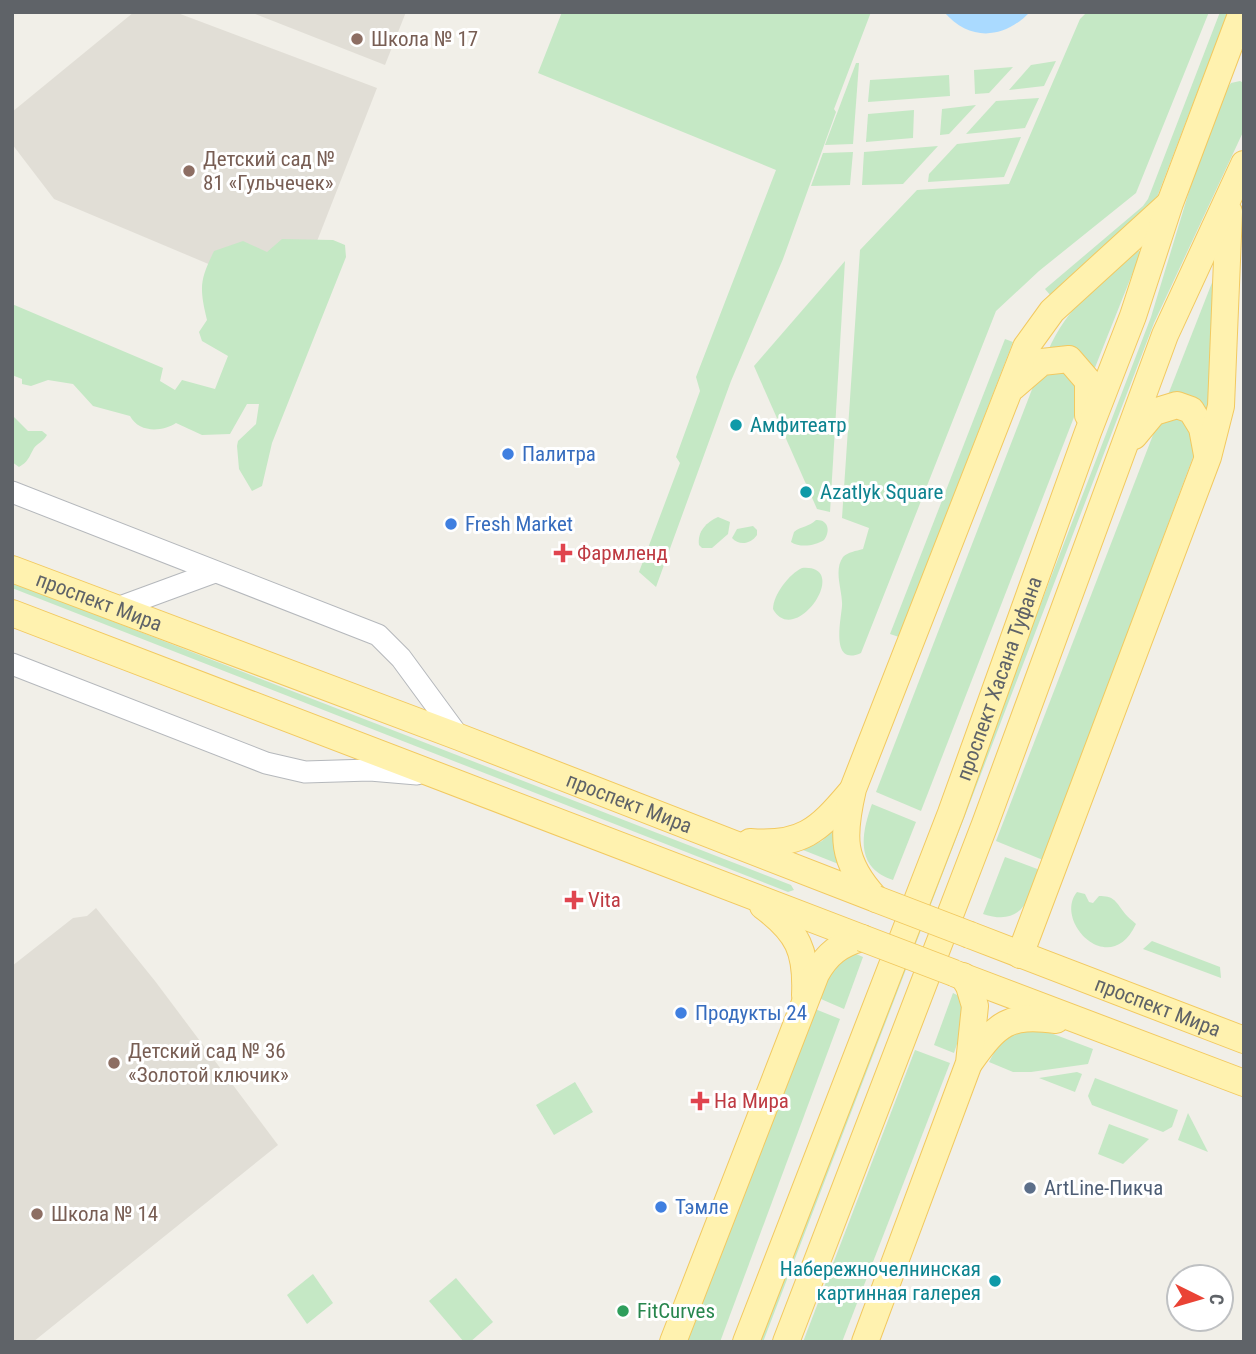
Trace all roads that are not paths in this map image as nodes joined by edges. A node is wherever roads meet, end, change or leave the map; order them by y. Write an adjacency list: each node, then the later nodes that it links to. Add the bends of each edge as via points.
1 (1242, 12): 4 (main road, проспект Хасана Туфана)
2 (1244, 164): 3 (main road, проспект Хасана Туфана)
3 (1229, 200): 7 (main road, проспект Хасана Туфана, via 1165,335); 8 (main road, via 1221,406)
4 (1170, 203): 5 (main road, via 1052,311 1026,347); 6 (main road, проспект Хасана Туфана)
5 (1009, 390): 6 (main road, via 1042,362 1069,359 1088,380); 17 (main road)
6 (1088, 432): 30 (main road, проспект Хасана Туфана, via 951,813)
7 (1124, 446): 8 (main road, via 1154,412 1177,405 1191,410 1202,428); 31 (main road, проспект Хасана Туфана)
8 (1208, 457): 22 (main road)
9 (12, 492): 11 (street)
10 (12, 569): 12 (main road, проспект Мира)
11 (215, 572): 12 (street); 15 (street, via 378,635 401,658)
12 (117, 608): 15 (main road, проспект Мира)
13 (12, 613): 16 (main road, проспект Мира)
14 (12, 664): 16 (street, via 266,763 305,772 408,772)
15 (459, 737): 18 (main road, проспект Мира)
16 (455, 781): 19 (main road, проспект Мира)
17 (853, 789): 18 (main road, via 824,822 800,838 782,843); 20 (main road, via 846,846 859,880)
18 (724, 840): 20 (main road, проспект Мира)
19 (750, 897): 21 (main road, проспект Мира); 24 (main road, via 777,916 797,939 805,963)
20 (876, 899): 22 (main road, проспект Мира, bridge)
21 (862, 938): 23 (main road, проспект Мира, bridge); 24 (main road, via 832,951)
22 (1020, 955): 26 (main road, проспект Мира)
23 (959, 975): 25 (main road, проспект Мира); 27 (main road, via 969,986 975,1006)
24 (805, 1000): 29 (main road)
25 (1087, 1024): 27 (main road, via 1017,1018 985,1041); 28 (main road, проспект Мира)
26 (1244, 1041)
27 (969, 1063): 32 (main road)
28 (1244, 1083)
29 (673, 1342)
30 (746, 1342)
31 (786, 1342)
32 (866, 1342)

